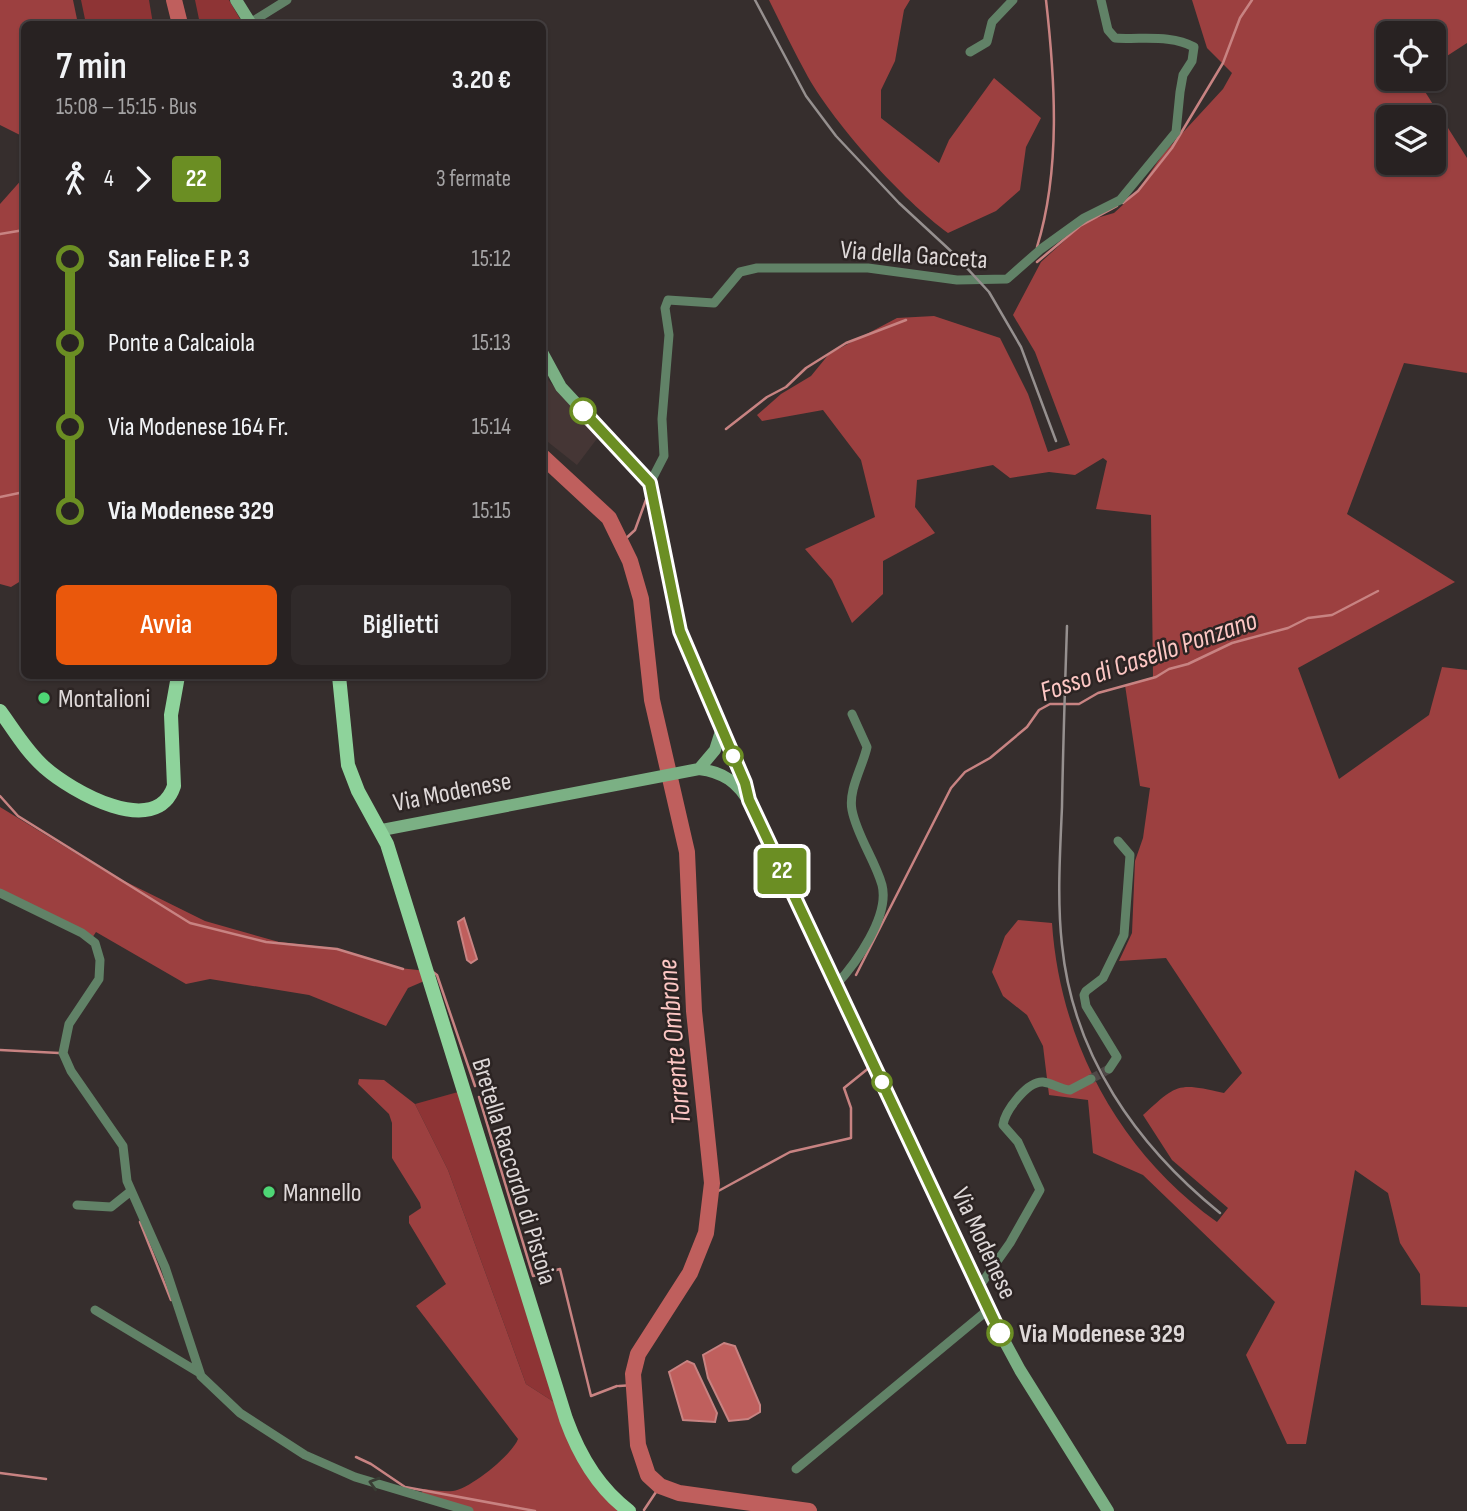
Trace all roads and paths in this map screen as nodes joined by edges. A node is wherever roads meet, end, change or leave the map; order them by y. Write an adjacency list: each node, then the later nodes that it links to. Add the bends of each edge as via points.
1 (236, 0): 5 (street)
2 (287, 0): 6 (street)
3 (1013, 0): 7 (street, via 992,22 986,42)
4 (1101, 0): 9 (street, Via della Gacceta, via 1108,30 1115,38 1184,41 1194,47 1183,75 1176,132 1120,200 1084,218 1007,279 957,280 868,268 764,267 740,272 714,303 668,300 664,456)
5 (248, 21)
6 (255, 21)
7 (970, 52)
8 (546, 359): 9 (street, via 561,387)
9 (650, 483): 14 (street, via 680,631)
10 (177, 679): 12 (main road, via 171,715 174,786 160,808 146,812 69,787 26,747)
11 (339, 679): 17 (main road, Via Modenese, via 348,765)
12 (0, 710)
13 (852, 714): 20 (street, via 867,747 851,809 882,886 884,904 857,962)
14 (722, 728): 15 (street, via 715,750); 16 (street)
15 (693, 770): 16 (street, via 727,776); 17 (street, Via Modenese)
16 (749, 800): 20 (street, Via Modenese)
17 (382, 830): 31 (main road, Bretella Raccordo di Pistoia, via 571,1433 599,1482)
18 (1118, 841): 21 (street, via 1130,855 1124,935 1103,978 1084,995 1116,1057)
19 (0, 893): 23 (street, via 95,943 99,979 69,1024 63,1053 121,1141)
20 (836, 985): 25 (street, Via Modenese)
21 (1109, 1069)
22 (1091, 1079): 25 (street, via 1070,1090 1035,1083 1004,1119 1003,1125 1022,1150 1040,1190)
23 (131, 1191): 24 (street, via 111,1207); 28 (street, via 165,1267)
24 (77, 1205)
25 (979, 1287): 26 (street, Via Modenese)
26 (989, 1309): 29 (street); 32 (street, Via Modenese, via 1020,1370)
27 (95, 1310): 28 (street)
28 (198, 1372): 30 (street, one-way to 28, via 355,1477 305,1455 240,1413)
29 (796, 1469)
30 (470, 1511)
31 (629, 1511)
32 (1108, 1511)

